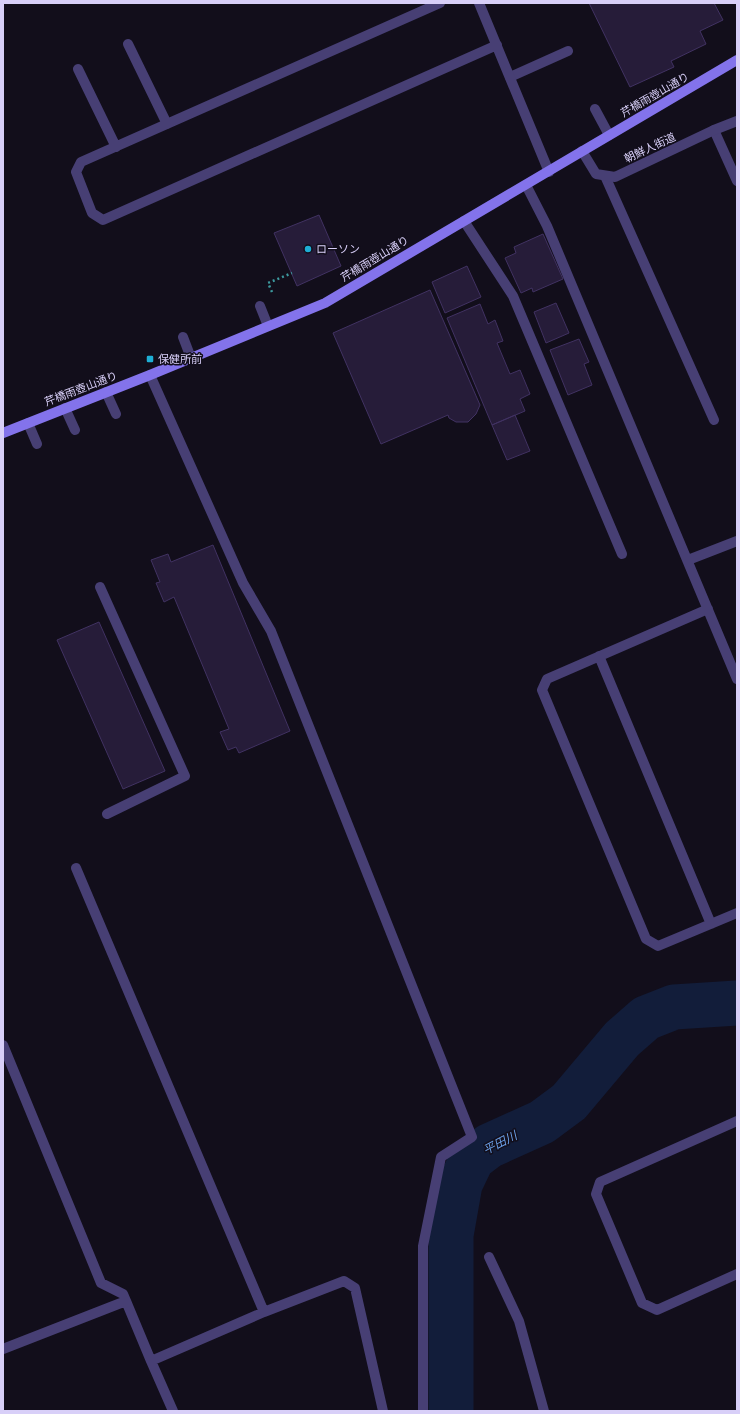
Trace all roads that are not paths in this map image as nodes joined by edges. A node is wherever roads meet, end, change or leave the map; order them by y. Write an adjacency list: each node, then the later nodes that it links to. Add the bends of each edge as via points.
1 (440, 3): 11 (street)
2 (479, 3): 4 (street)
3 (128, 44): 11 (street)
4 (497, 45): 8 (street); 14 (street, via 103,220 92,214 76,172 81,162)
5 (568, 50): 8 (street)
6 (737, 60): 13 (main road, 芹橋雨壺山通り)
7 (78, 69): 14 (street)
8 (510, 77): 16 (street)
9 (595, 109): 13 (street)
10 (737, 121): 12 (street, 朝鮮人街道)
11 (166, 124): 14 (street)
12 (714, 130): 17 (street, 朝鮮人街道, via 615,178); 18 (street)
13 (609, 135): 15 (main road, 芹橋雨壺山通り)
14 (116, 147)
15 (582, 151): 16 (main road, 芹橋雨壺山通り); 17 (street, via 596,174)
16 (549, 172): 19 (main road, 芹橋雨壺山通り)
17 (605, 176): 29 (street)
18 (737, 181)
19 (526, 185): 20 (main road, 芹橋雨壺山通り); 36 (street, via 547,226)
20 (464, 221): 22 (main road, 芹橋雨壺山通り, via 325,303); 35 (street, via 513,296)
21 (260, 306): 22 (street)
22 (268, 326): 24 (main road, 芹橋雨壺山通り)
23 (183, 337): 24 (street)
24 (191, 358): 25 (main road, 芹橋雨壺山通り)
25 (150, 375): 26 (main road, 芹橋雨壺山通り); 55 (street, via 243,583 271,631 472,1137 441,1157 423,1246)
26 (106, 392): 27 (main road, 芹橋雨壺山通り); 28 (street)
27 (65, 408): 30 (main road, 芹橋雨壺山通り); 31 (street)
28 (116, 414)
29 (714, 420)
30 (28, 422): 32 (main road, 芹橋雨壺山通り); 33 (street)
31 (75, 430)
32 (3, 433)
33 (37, 444)
34 (737, 541): 36 (street)
35 (622, 554)
36 (688, 560): 38 (street)
37 (100, 586): 41 (street, via 184,776)
38 (708, 608): 39 (street); 40 (street)
39 (599, 656): 44 (street); 44 (street, via 547,679 542,690 646,940 658,946)
40 (737, 679)
41 (107, 814)
42 (76, 868): 50 (street)
43 (737, 913): 44 (street)
44 (711, 924)
45 (3, 1045): 49 (street, via 101,1283 123,1294)
46 (737, 1121): 48 (street, via 600,1182 596,1194 642,1303 657,1310)
47 (489, 1257): 56 (street, via 519,1321)
48 (737, 1274)
49 (126, 1301): 51 (street); 52 (street)
50 (264, 1312): 52 (street); 54 (street, via 344,1281 355,1288)
51 (3, 1349)
52 (151, 1361): 53 (street)
53 (172, 1411)
54 (383, 1411)
55 (423, 1411)
56 (544, 1411)

